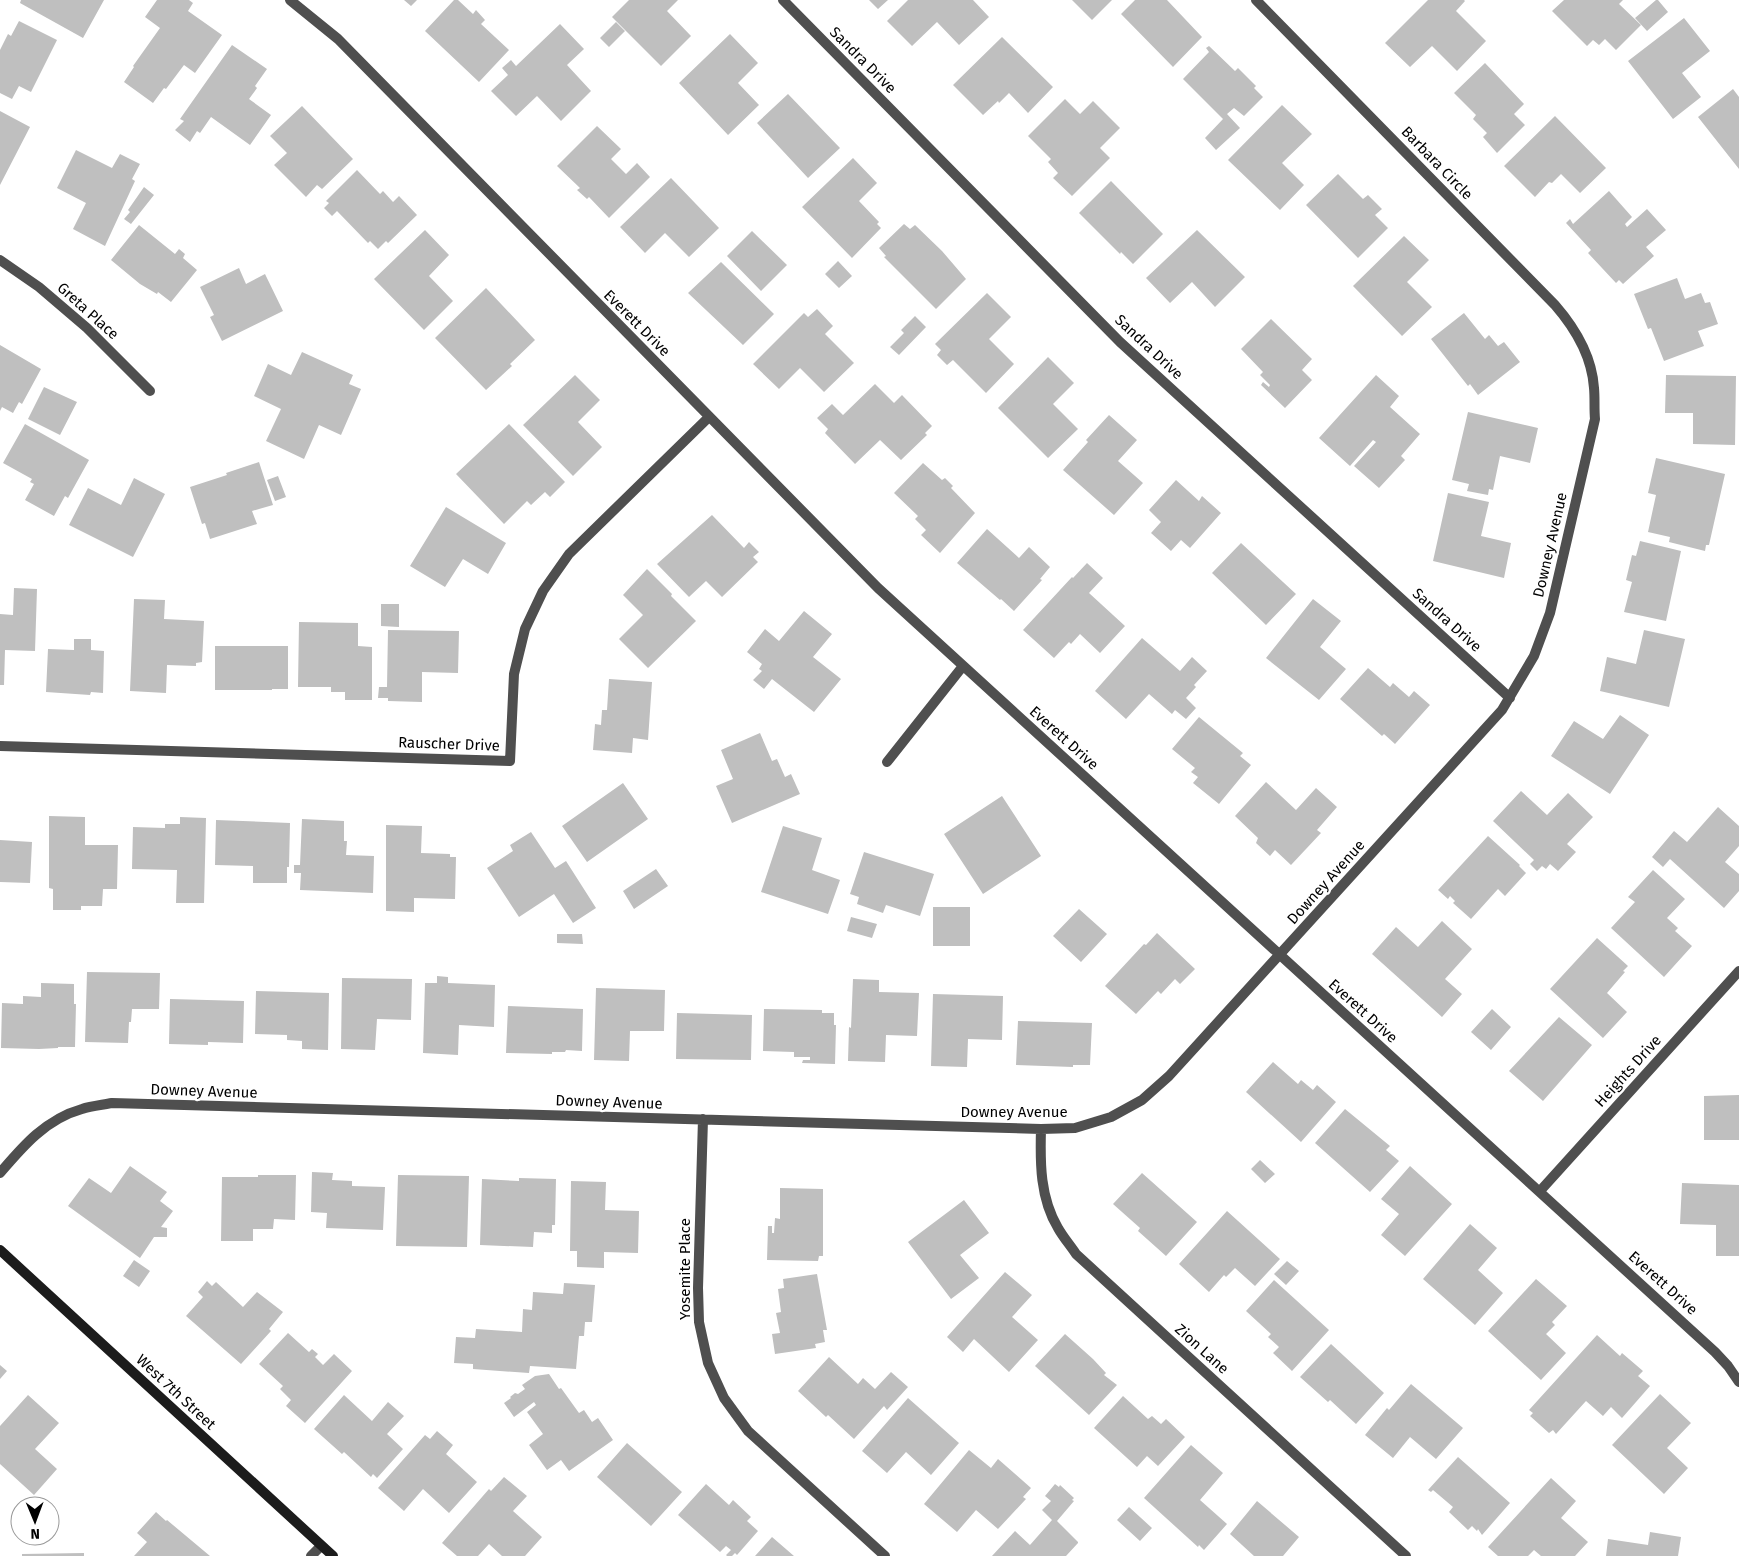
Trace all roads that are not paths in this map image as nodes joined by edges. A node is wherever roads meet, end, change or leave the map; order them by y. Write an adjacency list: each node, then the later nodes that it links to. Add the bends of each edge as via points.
1 (290, 0): 7 (street, Everett Drive, via 338,39)
2 (783, 0): 9 (street, Sandra Drive, via 1120,342)
3 (1256, 0): 5 (street, Barbara Circle, via 1555,305 1570,323)
4 (0, 260): 6 (street, Greta Place, via 39,287 87,328)
5 (1587, 355): 9 (street, Downey Avenue, via 1594,386 1592,429 1550,613 1534,656)
6 (150, 392)
7 (709, 417): 8 (street, Everett Drive, via 878,588); 10 (street, Rauscher Drive, via 569,554 543,591 525,629 514,674 510,761)
8 (963, 666): 11 (street); 12 (street, Everett Drive)
9 (1510, 698): 12 (street, Downey Avenue)
10 (0, 746)
11 (887, 762)
12 (1279, 955): 15 (street, Downey Avenue, via 1169,1076 1142,1100 1093,1123 1075,1128); 17 (street, Everett Drive)
13 (1739, 972): 17 (street, Heights Drive)
14 (703, 1119): 15 (street, Downey Avenue); 16 (street, Downey Avenue, via 112,1103 81,1109 51,1122 24,1144); 23 (street, Yosemite Place, via 698,1288 699,1322 708,1363 724,1398 748,1432)
15 (1041, 1129): 24 (street, Zion Lane, via 1040,1165 1044,1196 1057,1227 1076,1254)
16 (0, 1173)
17 (1540, 1192): 19 (street, Everett Drive, via 1715,1352)
18 (0, 1250): 20 (main road, West 7th Street)
19 (1739, 1382)
20 (321, 1546): 21 (street); 22 (main road, West 7th Street)
21 (311, 1556)
22 (333, 1556)
23 (885, 1556)
24 (1406, 1556)

